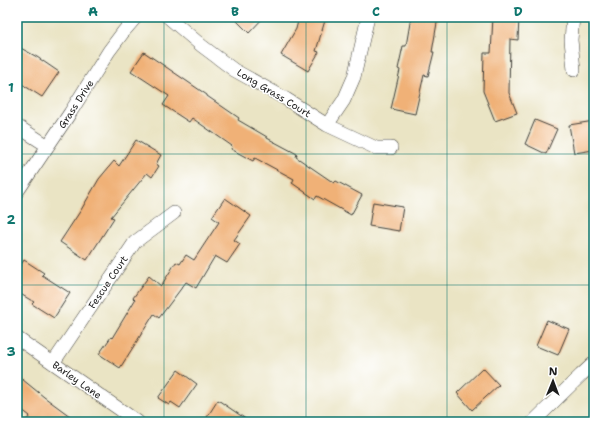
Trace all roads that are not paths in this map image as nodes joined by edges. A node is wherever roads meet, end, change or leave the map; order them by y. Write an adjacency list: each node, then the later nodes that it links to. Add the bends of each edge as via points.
1 (136, 17): 8 (street, Grass Drive, via 109,51)
2 (168, 17): 6 (street, Long Grass Court, via 234,70)
3 (368, 17): 6 (street, via 354,77 344,100)
4 (573, 17): 5 (street, via 571,40)
5 (574, 70)
6 (327, 125): 9 (street, Long Grass Court, via 376,148)
7 (17, 126): 8 (street)
8 (48, 146): 10 (street, Grass Drive)
9 (391, 148)
10 (17, 192)
11 (174, 213): 13 (street, Fescue Court, via 135,242)
12 (17, 338): 13 (street, Barley Lane)
13 (53, 363): 15 (street, Barley Lane)
14 (594, 363): 16 (street)
15 (138, 422)
16 (533, 422)

